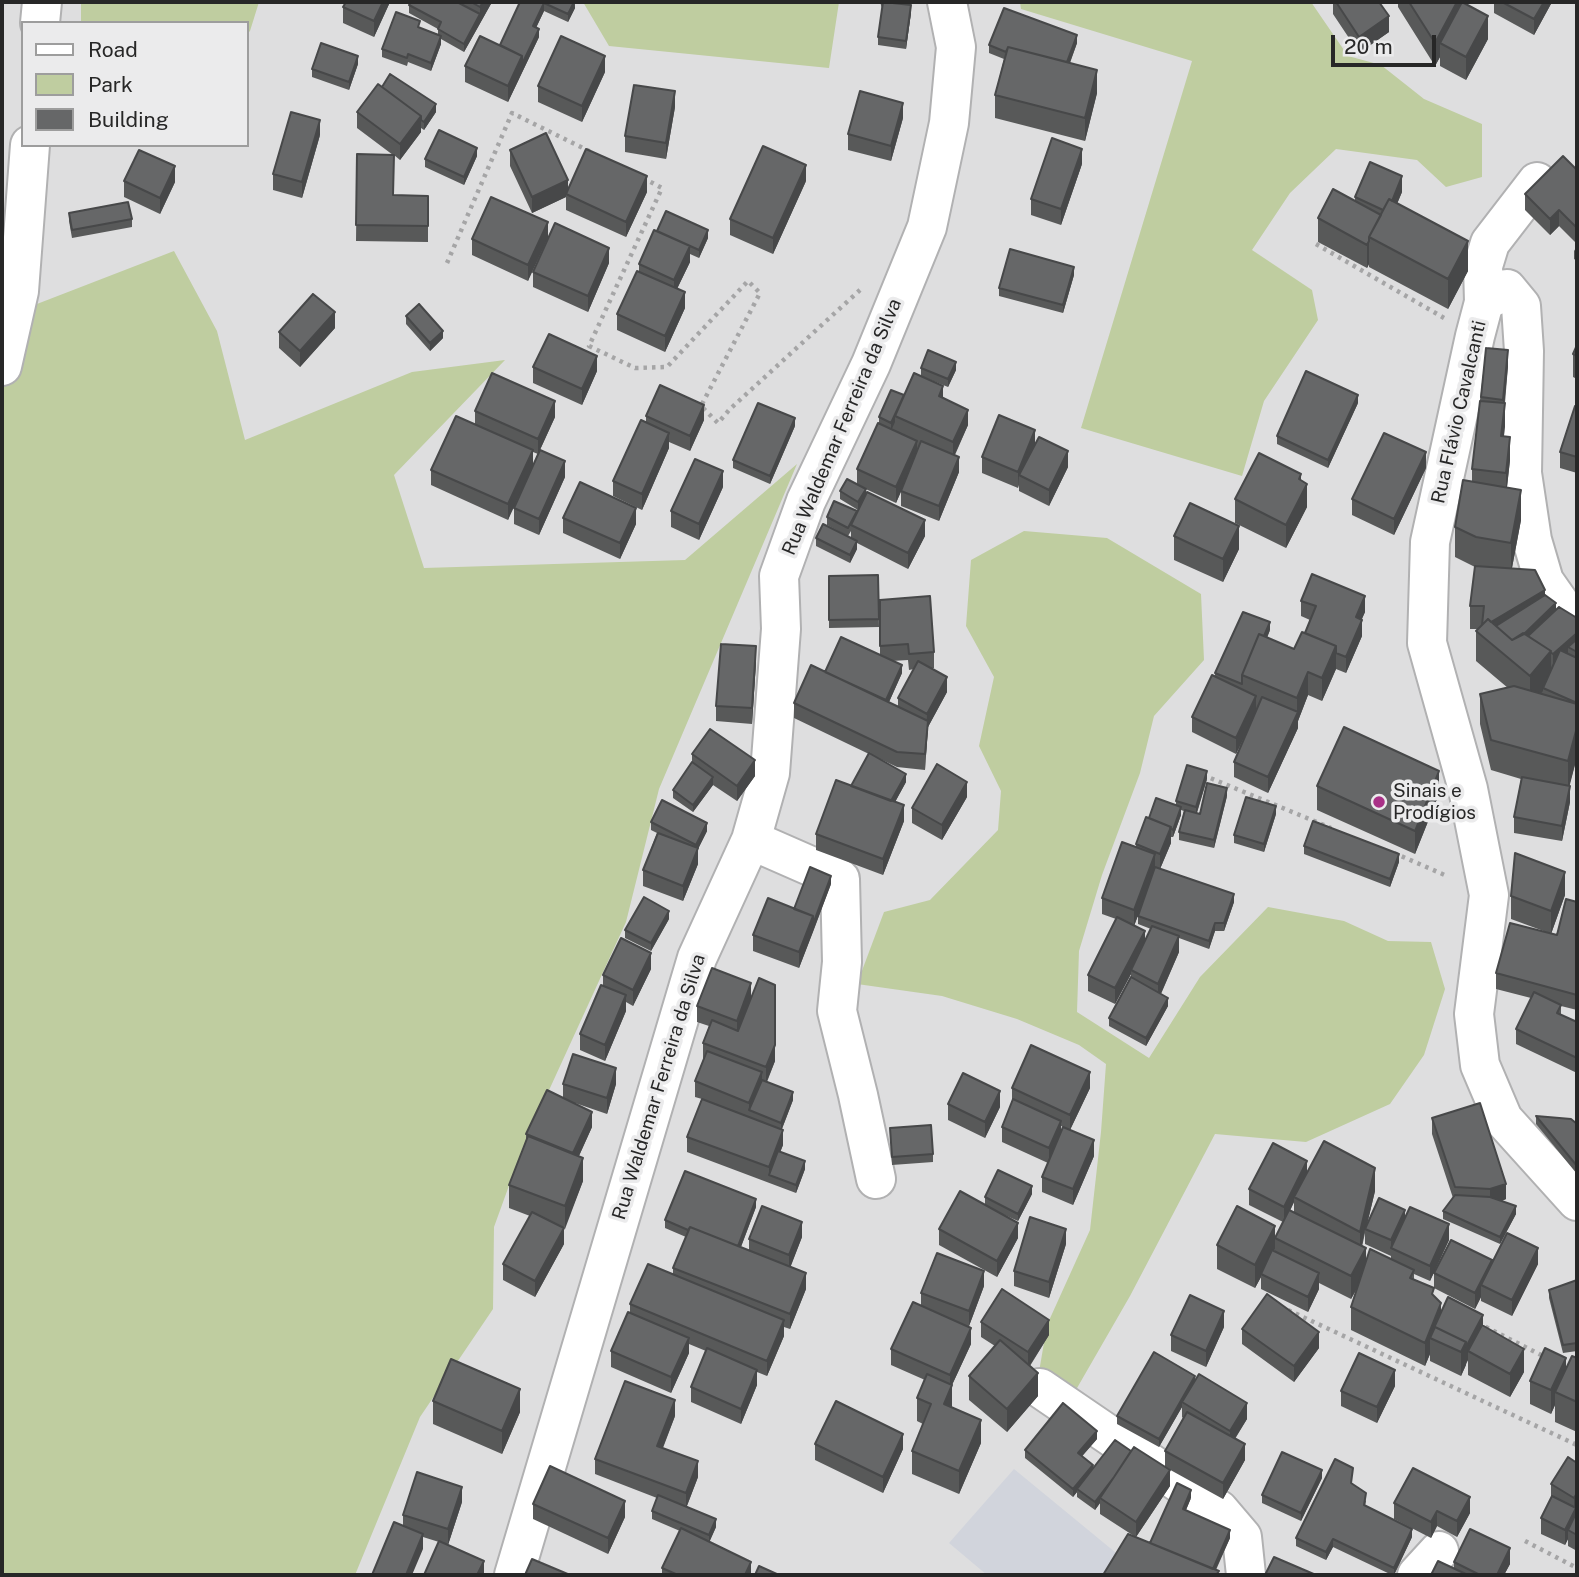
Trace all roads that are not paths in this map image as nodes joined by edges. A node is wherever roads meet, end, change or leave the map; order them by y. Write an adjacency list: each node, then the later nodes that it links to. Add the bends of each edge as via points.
1 (41, 2): 3 (street)
2 (947, 2): 9 (street, Rua Waldemar Ferreira da Silva, via 956,47 949,123 927,227 871,364 806,501 779,576 770,773)
3 (40, 21)
4 (30, 147): 7 (street, via 19,291)
5 (1537, 182): 6 (street, via 1490,243 1483,266)
6 (1480, 319): 8 (street, Rua Flávio Cavalcanti, via 1507,289 1521,306 1522,473 1532,540 1544,581); 11 (street, Rua Flávio Cavalcanti, via 1430,542 1427,643 1468,789 1489,895 1474,1014 1480,1065 1503,1119)
7 (2, 366)
8 (1577, 624)
9 (751, 840): 10 (street, via 840,879 842,962 837,1011); 13 (street, Rua Waldemar Ferreira da Silva, via 697,958)
10 (876, 1179)
11 (1577, 1201)
12 (1041, 1388): 14 (street, via 1219,1510 1242,1538)
13 (514, 1575)
14 (1246, 1575)

